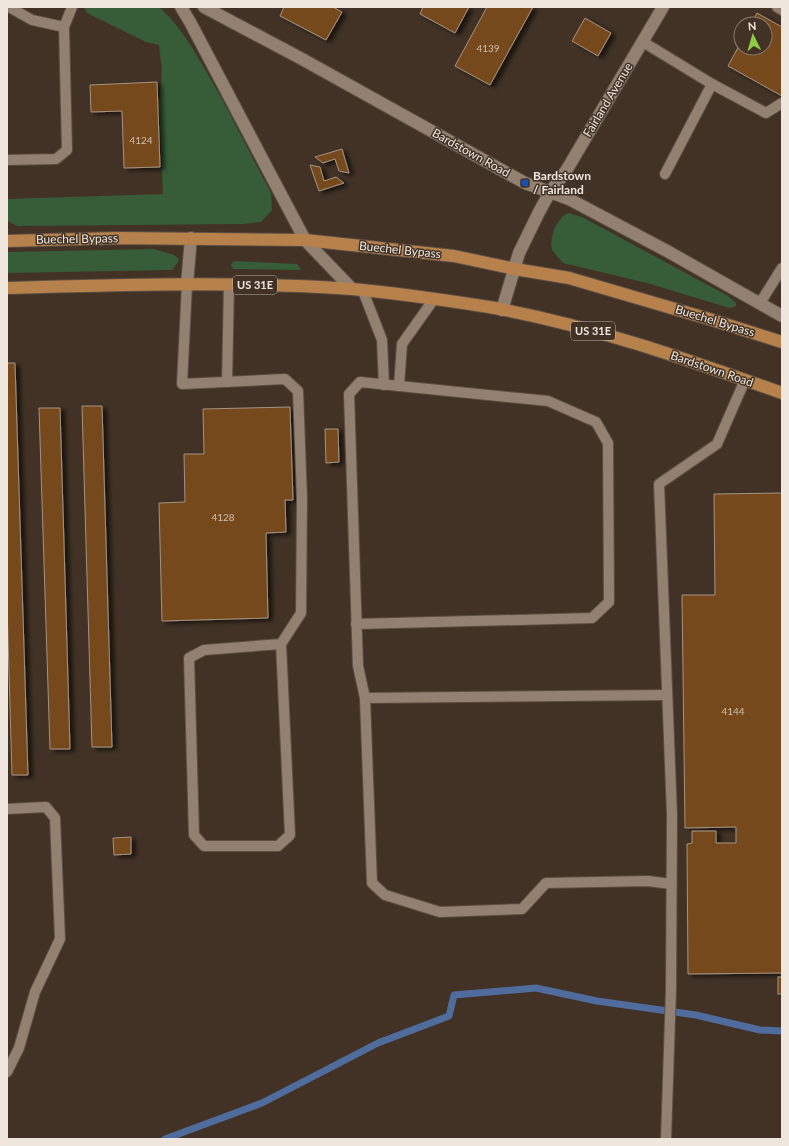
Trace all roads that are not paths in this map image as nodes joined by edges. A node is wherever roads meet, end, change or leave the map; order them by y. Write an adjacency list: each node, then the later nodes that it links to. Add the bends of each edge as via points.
1 (9, 7): 8 (lane, via 32,20)
2 (72, 7): 8 (lane)
3 (181, 7): 16 (main road)
4 (204, 7): 14 (main road, Bardstown Road, via 525,183)
5 (663, 7): 9 (main road, Fairland Avenue)
6 (777, 7): 7 (lane)
7 (782, 10)
8 (64, 28): 12 (lane, via 68,150 56,159)
9 (643, 42): 10 (lane); 14 (main road, Fairland Avenue, via 566,171)
10 (712, 84): 11 (lane, via 766,113); 13 (lane)
11 (782, 103)
12 (7, 160)
13 (665, 174)
14 (550, 192): 19 (main road, Fairland Avenue, via 519,253); 25 (main road, Bardstown Road, via 569,199)
15 (191, 238): 16 (main road, Buechel Bypass); 17 (main road, Buechel Bypass); 20 (main road)
16 (305, 240): 19 (main road, Buechel Bypass, via 454,256); 23 (main road)
17 (7, 241)
18 (782, 268): 25 (lane)
19 (515, 269): 26 (main road, Fairland Avenue); 28 (main road, Buechel Bypass, via 569,278)
20 (187, 284): 21 (main road, US 31E); 22 (main road, US 31E); 30 (lane, via 182,384)
21 (229, 284): 23 (main road, US 31E); 30 (lane)
22 (7, 288)
23 (357, 290): 24 (main road, US 31E); 31 (lane, via 382,340)
24 (434, 299): 26 (main road, US 31E); 32 (lane, via 402,344)
25 (760, 303): 27 (main road, Bardstown Road)
26 (502, 310): 29 (main road, Bardstown Road / US 31E, via 599,332)
27 (782, 316)
28 (782, 342)
29 (745, 380): 33 (main road, Bardstown Road / US 31E); 36 (lane, via 717,444 659,484)
30 (227, 382): 35 (lane, via 285,379 298,391 302,499 301,613)
31 (384, 385): 32 (lane); 34 (lane, via 360,382 349,394)
32 (399, 386): 34 (lane, via 548,401 596,422 608,443 609,602 592,618)
33 (782, 393)
34 (356, 624): 37 (lane, via 358,666)
35 (281, 644): 35 (lane, via 290,834 278,846 204,846 194,835 189,658 204,650)
36 (667, 695): 37 (lane); 39 (lane, via 672,815)
37 (366, 698): 39 (lane, via 372,883 385,895 440,912 522,909 546,883 648,881)
38 (7, 809): 40 (lane, via 46,807 55,818 60,939 35,992 19,1048)
39 (671, 884): 41 (lane, via 671,989)
40 (7, 1072)
41 (666, 1139)

